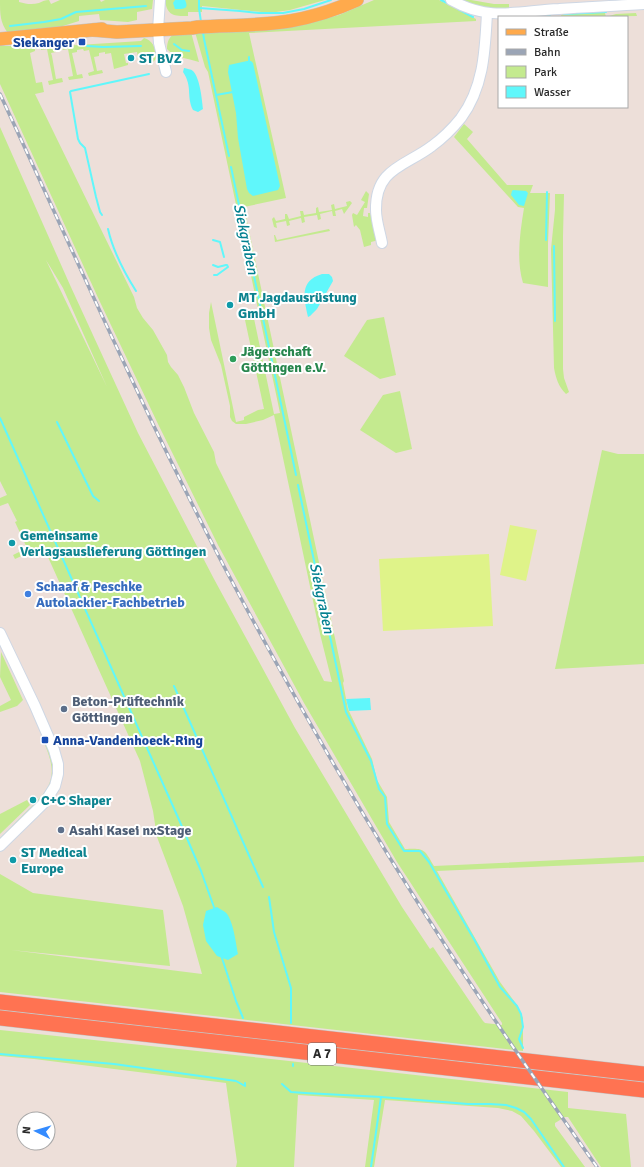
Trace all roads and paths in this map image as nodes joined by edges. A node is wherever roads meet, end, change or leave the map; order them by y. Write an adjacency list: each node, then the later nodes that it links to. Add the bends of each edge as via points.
1 (160, 0): 6 (street)
2 (357, 0): 6 (main road, via 316,16 272,24)
3 (451, 0): 5 (street)
4 (644, 4): 5 (street, via 511,14)
5 (487, 13): 9 (street, via 482,72 464,113 438,141 389,172 381,185 376,208)
6 (159, 27): 7 (main road, via 118,26); 8 (street, via 159,43)
7 (0, 39)
8 (166, 72)
9 (382, 243)
10 (0, 634): 11 (street, via 54,750 58,774 56,786 45,802)
11 (0, 846)
12 (0, 1002): 14 (highway, A 7)
13 (0, 1018): 15 (highway, A 7)
14 (644, 1074)
15 (644, 1090)

